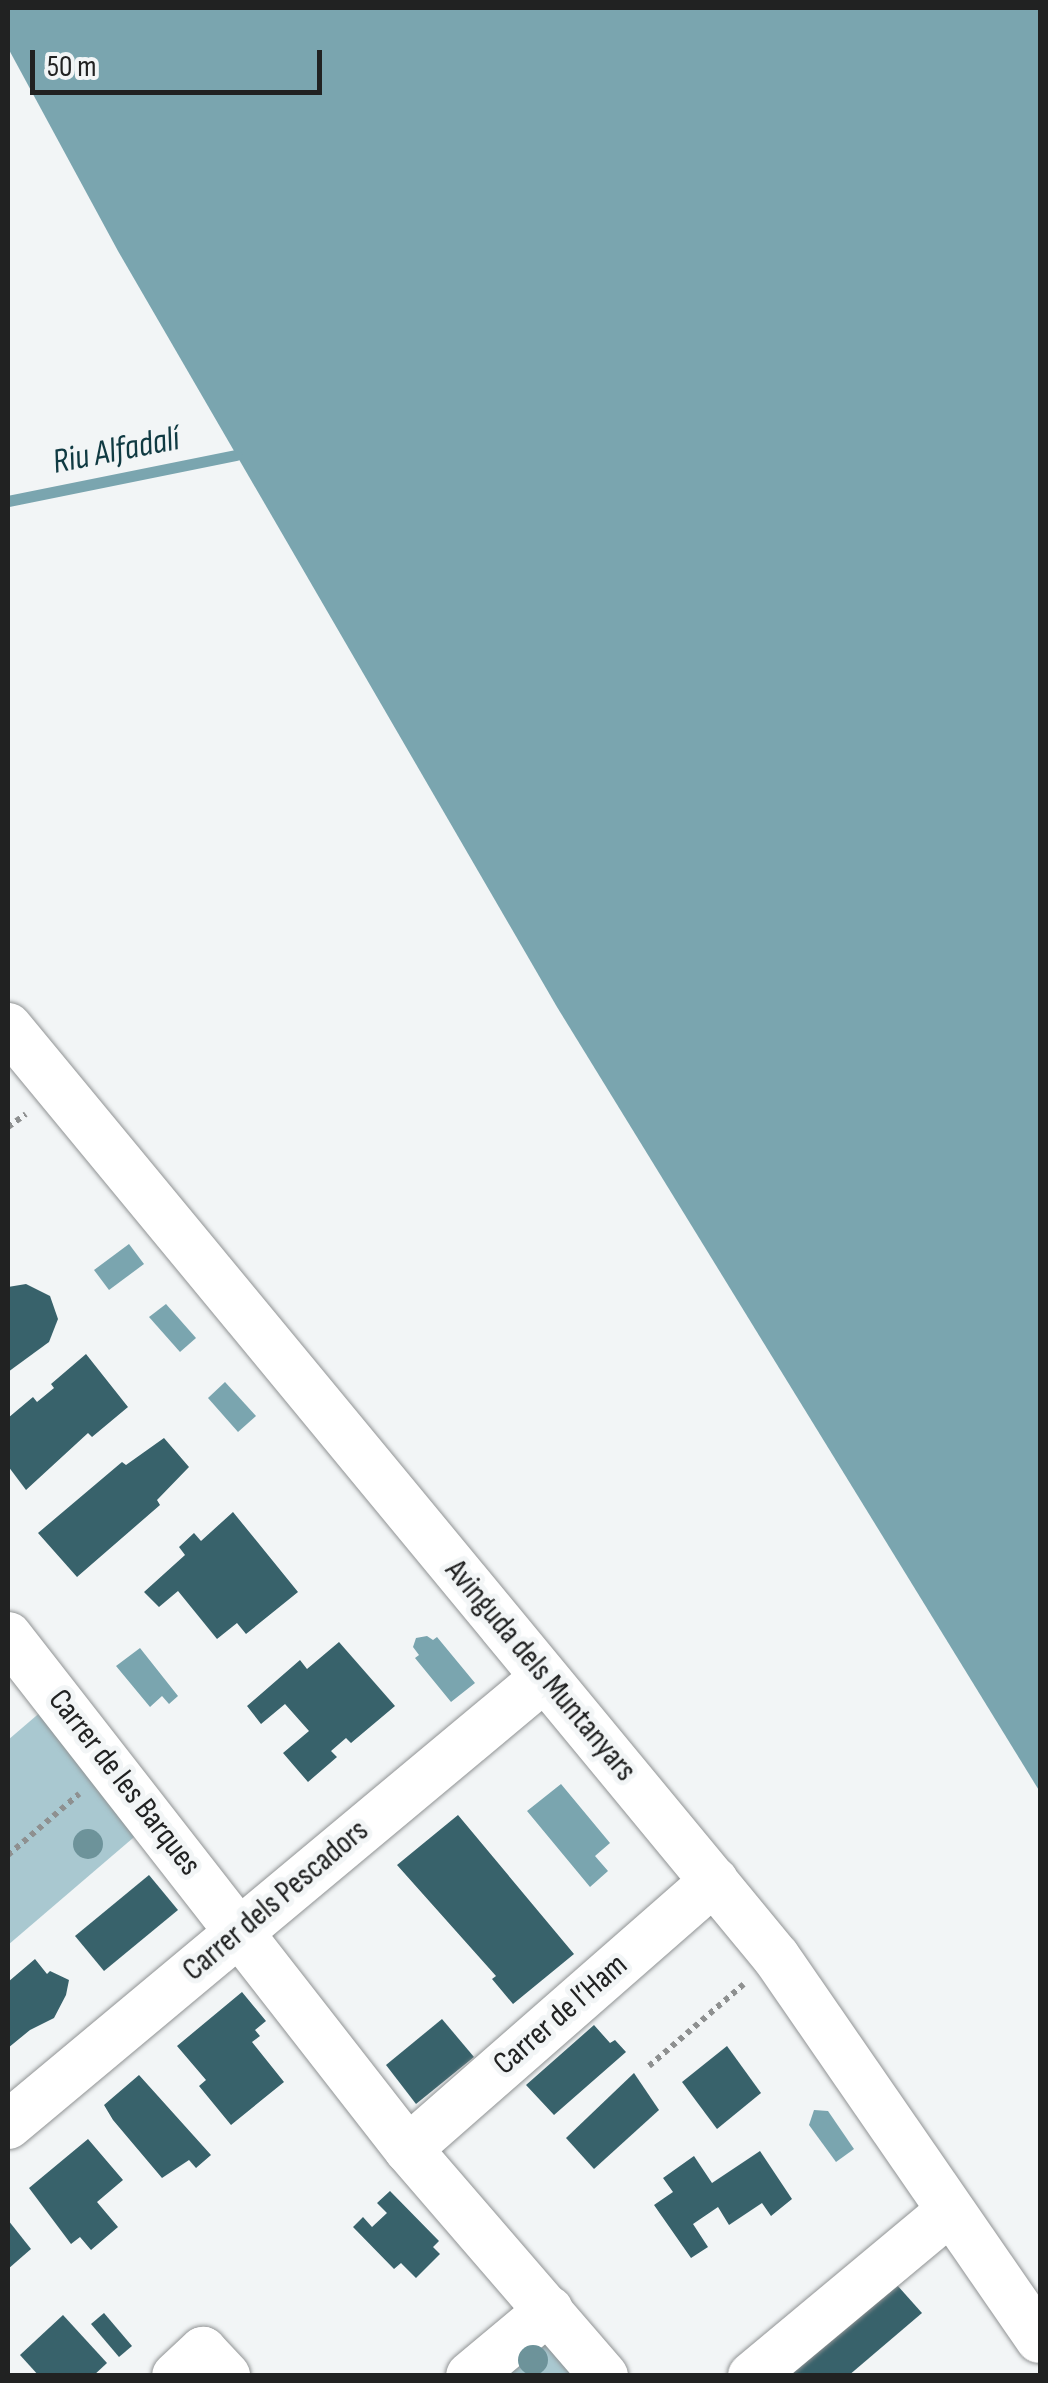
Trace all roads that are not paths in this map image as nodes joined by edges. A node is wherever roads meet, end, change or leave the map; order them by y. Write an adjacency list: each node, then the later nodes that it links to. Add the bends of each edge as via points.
1 (8, 1027): 3 (street, Avinguda dels Muntanyars)
2 (8, 1636): 5 (street, Carrer de les Barques)
3 (544, 1678): 4 (street, Avinguda dels Muntanyars); 5 (street, Carrer dels Pescadors)
4 (714, 1882): 7 (street, Carrer de l’Ham); 8 (street, Avinguda dels Muntanyars, via 776,1957)
5 (240, 1930): 6 (street, Carrer dels Pescadors); 7 (street)
6 (8, 2125)
7 (408, 2148): 9 (street)
8 (950, 2211): 10 (street, Avinguda dels Muntanyars); 15 (street)
9 (549, 2310): 13 (street); 14 (street)
10 (1040, 2340)
11 (176, 2376): 12 (street, via 203,2351)
12 (226, 2376)
13 (470, 2376)
14 (604, 2376)
15 (752, 2376)

